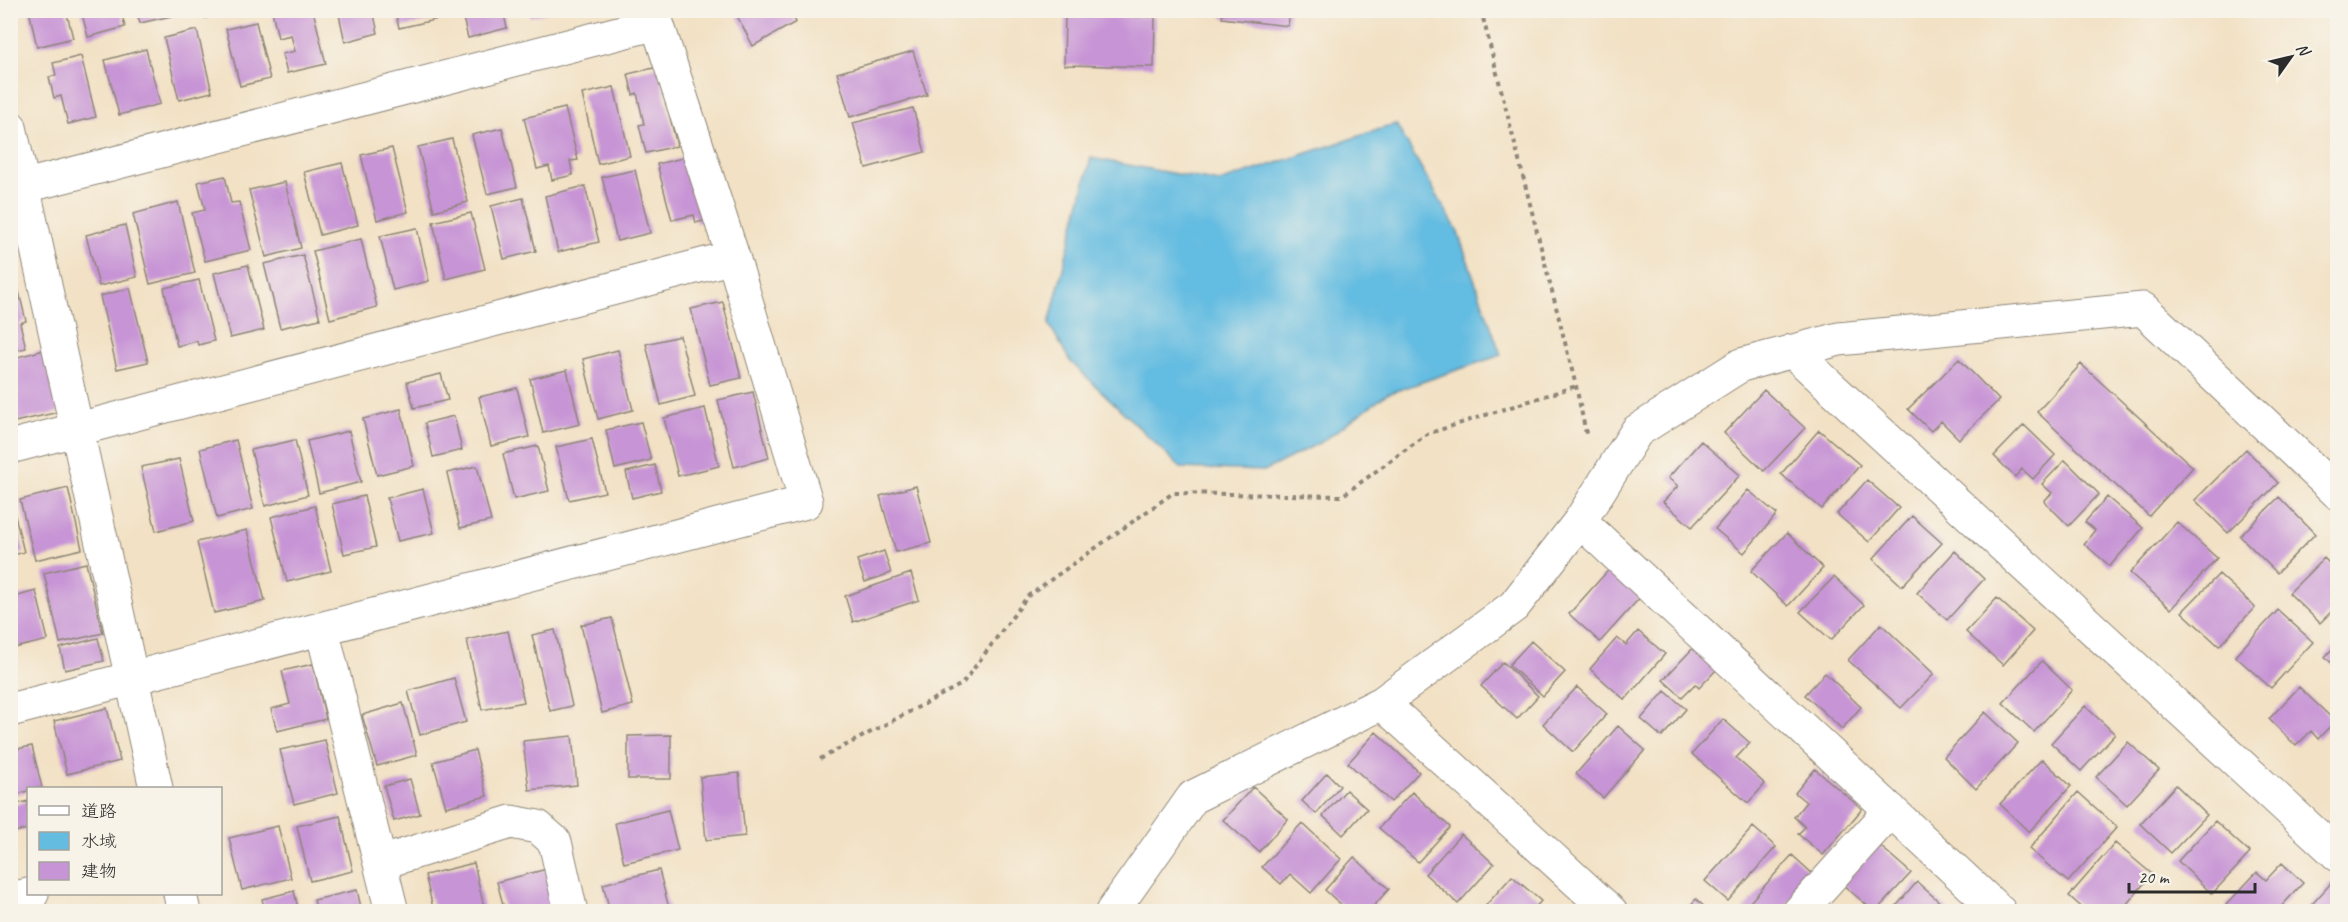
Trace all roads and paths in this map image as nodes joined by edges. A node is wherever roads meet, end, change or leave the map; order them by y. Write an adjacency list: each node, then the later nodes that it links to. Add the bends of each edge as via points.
1 (1481, 10): 7 (path)
2 (656, 17): 4 (street); 5 (street)
3 (10, 127): 4 (street)
4 (18, 188): 8 (street)
5 (733, 256): 8 (street); 13 (street, via 806,502)
6 (1792, 351): 10 (street, via 1742,365 1637,430); 11 (street, via 1839,339 2143,309); 20 (street)
7 (1576, 386): 10 (path); 17 (path, via 1427,434 1342,496 1173,493 1028,596 962,684)
8 (79, 430): 9 (street); 14 (street)
9 (10, 447)
10 (1599, 491): 12 (street)
11 (2337, 493)
12 (1580, 521): 15 (street, via 1514,606); 19 (street)
13 (322, 629): 14 (street); 21 (street)
14 (131, 678): 16 (street); 18 (street)
15 (1382, 703): 28 (street, via 1193,797); 29 (street)
16 (10, 710)
17 (820, 759)
18 (156, 787)
19 (1891, 810): 30 (street); 31 (street)
20 (2337, 855)
21 (380, 863): 26 (street); 27 (street, via 511,822 537,827 555,842)
22 (28, 895): 24 (street)
23 (180, 895): 25 (street)
24 (10, 899)
25 (184, 912)
26 (392, 912)
27 (571, 912)
28 (1112, 912)
29 (1611, 912)
30 (1799, 912)
31 (2000, 912)

